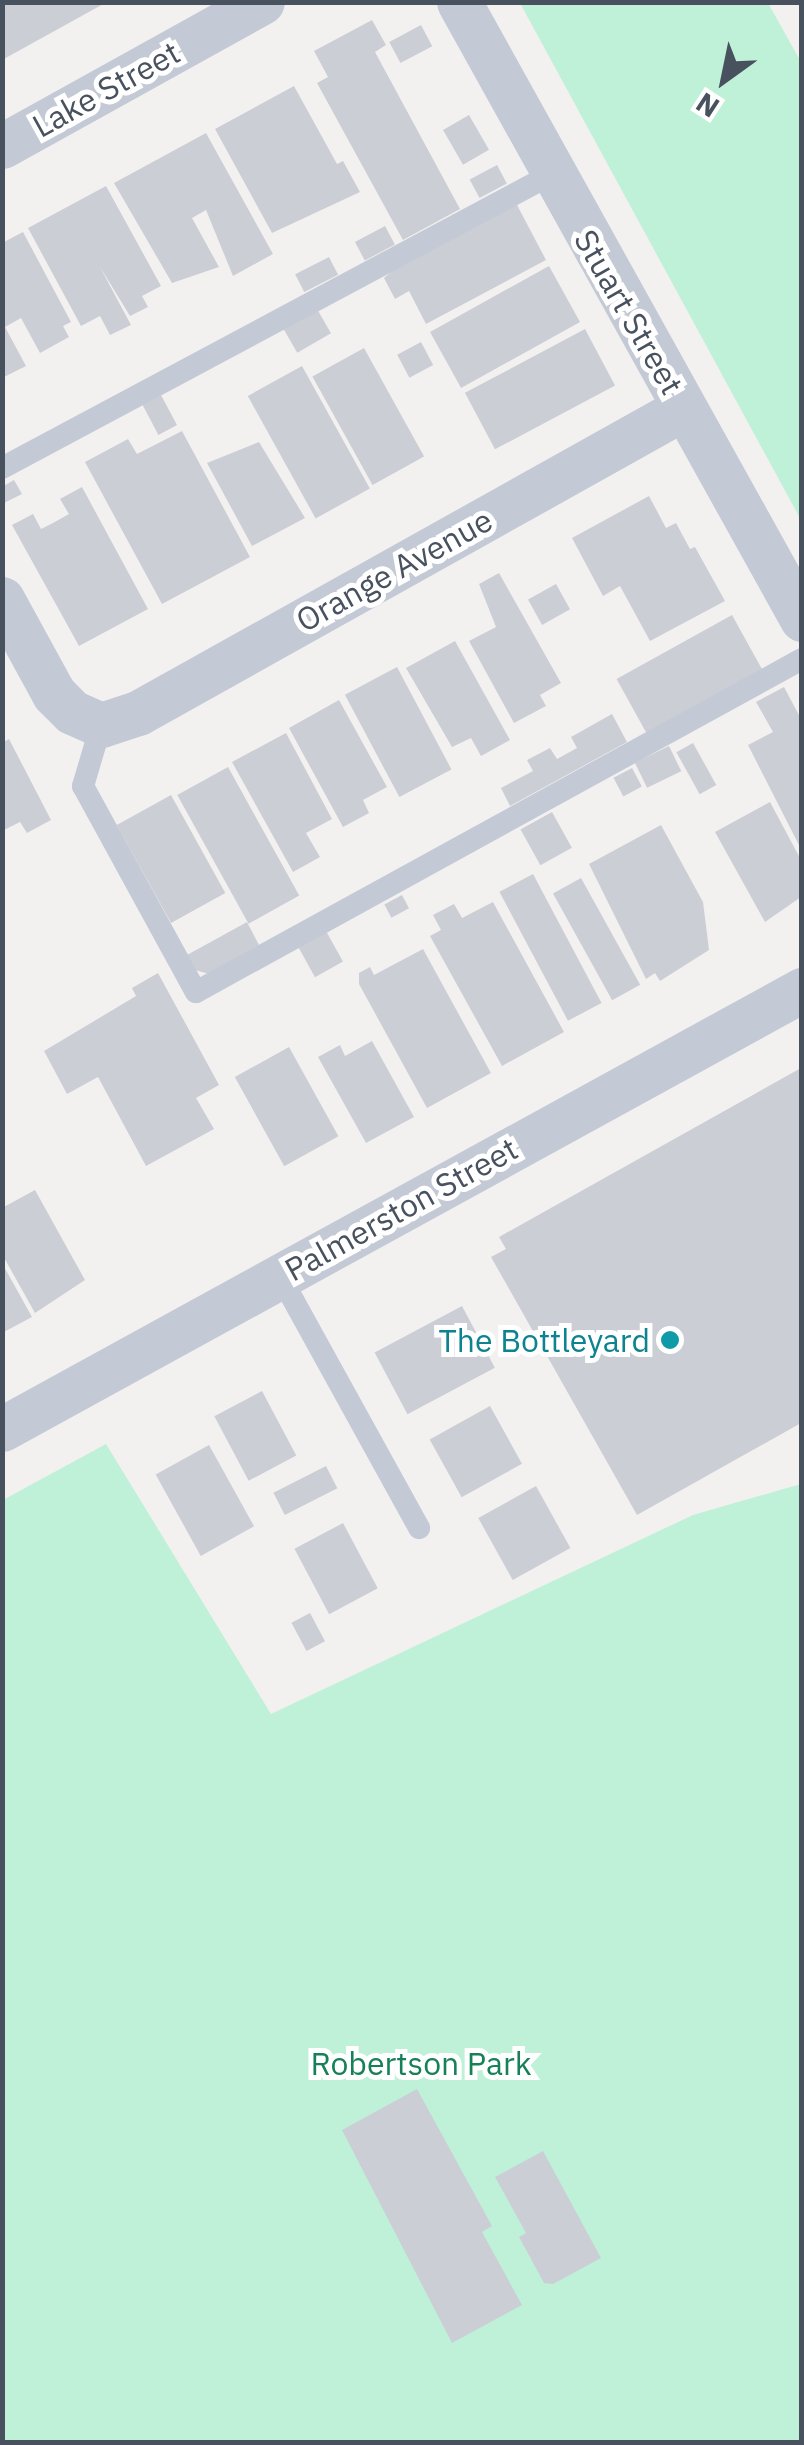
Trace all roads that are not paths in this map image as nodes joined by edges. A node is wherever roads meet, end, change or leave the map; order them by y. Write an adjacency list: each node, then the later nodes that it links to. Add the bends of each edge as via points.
1 (262, 2): 3 (street, Lake Street)
2 (458, 2): 4 (street, Stuart Street)
3 (2, 146)
4 (550, 175): 5 (street, Stuart Street); 6 (lane)
5 (684, 408): 8 (street, Stuart Street); 10 (street, Orange Avenue, via 138,713)
6 (2, 468)
7 (2, 599): 10 (street, via 54,694 72,712)
8 (802, 619)
9 (802, 659): 10 (lane, via 196,992 83,786)
10 (101, 725)
11 (802, 990): 12 (street, Palmerston Street)
12 (280, 1276): 13 (street, Palmerston Street); 14 (lane)
13 (2, 1430)
14 (418, 1528)

